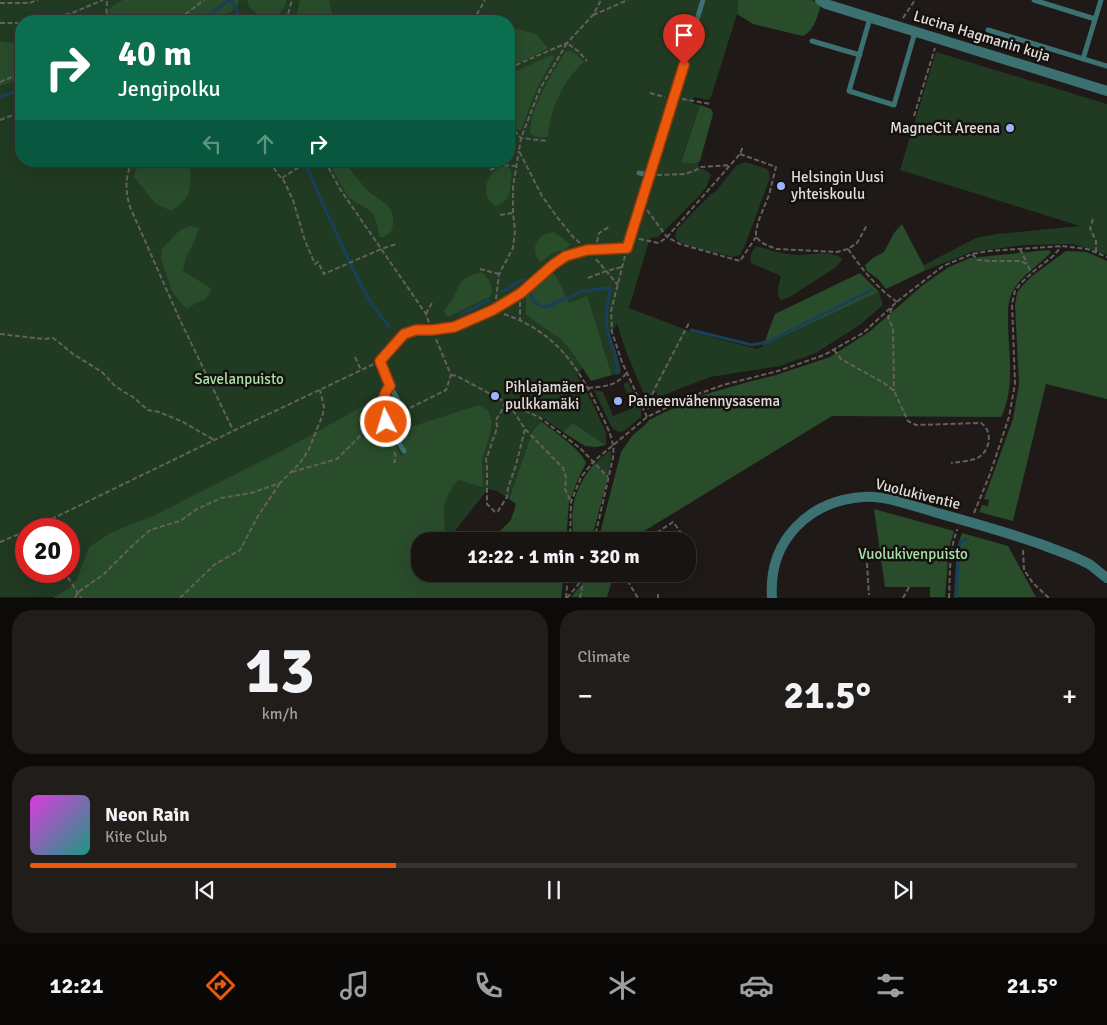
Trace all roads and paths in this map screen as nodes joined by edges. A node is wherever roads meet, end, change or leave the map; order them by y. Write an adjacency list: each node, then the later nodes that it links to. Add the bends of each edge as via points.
1 (38, 0): 14 (path)
2 (103, 0): 15 (path)
3 (107, 0): 16 (path)
4 (204, 0): 17 (path)
5 (292, 0): 18 (path)
6 (485, 0): 19 (path)
7 (601, 0): 20 (path)
8 (628, 0): 20 (path)
9 (703, 0): 57 (lane)
10 (820, 0): 21 (street, Lucina Hagmanin kuja)
11 (914, 0): 23 (path)
12 (1034, 0): 22 (lane)
13 (1101, 0): 22 (lane)
14 (0, 3)
15 (63, 15)
16 (106, 15)
17 (184, 15)
18 (288, 15)
19 (476, 15)
20 (593, 15): 30 (path)
21 (870, 18): 27 (street, Lucina Hagmanin kuja); 31 (lane)
22 (1095, 19): 32 (lane)
23 (902, 20)
24 (0, 23): 25 (path)
25 (15, 23)
26 (988, 30): 32 (lane)
27 (915, 32): 28 (street, Lucina Hagmanin kuja); 31 (lane, via 894,104 849,91)
28 (938, 39): 38 (street, Lucina Hagmanin kuja); 40 (path)
29 (812, 41): 31 (lane)
30 (567, 43): 33 (path); 34 (path); 43 (path, via 540,89)
31 (860, 55)
32 (1083, 59): 35 (lane)
33 (587, 61)
34 (515, 65)
35 (1107, 66)
36 (15, 76): 37 (path)
37 (0, 82)
38 (1107, 91)
39 (15, 114): 41 (path)
40 (914, 116)
41 (0, 120)
42 (515, 132): 43 (path)
43 (521, 138): 44 (path); 46 (path)
44 (547, 141)
45 (743, 146): 47 (path)
46 (519, 151): 49 (path); 75 (path, via 542,196)
47 (740, 154): 48 (path); 66 (path, via 776,166)
48 (731, 165): 57 (path, via 701,167 685,174); 65 (path)
49 (517, 166): 60 (path)
50 (130, 167): 115 (path, via 126,181 130,207)
51 (274, 167): 58 (path)
52 (299, 167): 58 (path)
53 (328, 167): 71 (path)
54 (497, 167): 55 (path)
55 (490, 170)
56 (639, 173): 57 (lane)
57 (650, 175): 59 (lane)
58 (282, 178): 71 (path, via 315,264 318,262 324,274)
59 (641, 202): 65 (path); 67 (lane)
60 (513, 213): 61 (path); 83 (path, via 513,248)
61 (500, 215)
62 (1093, 220): 76 (path, via 1090,228)
63 (867, 225): 73 (path, via 857,243)
64 (609, 228): 72 (path, via 599,233)
65 (667, 237): 66 (path, via 680,244 740,261); 67 (path, via 659,243 635,238)
66 (756, 237): 73 (path, via 776,249 837,252)
67 (630, 240): 70 (lane)
68 (397, 244): 71 (path)
69 (1062, 246): 74 (path); 76 (path); 84 (path)
70 (627, 248): 72 (lane); 80 (path)
71 (380, 249): 92 (path)
72 (595, 249): 75 (lane)
73 (848, 249): 89 (path, via 886,295)
74 (1020, 249): 77 (path); 79 (path)
75 (587, 250): 82 (path); 87 (lane, via 566,256)
76 (1096, 252): 78 (path)
77 (972, 254): 79 (path, via 978,260 1020,261); 89 (path, via 942,266)
78 (1107, 257)
79 (1028, 266): 84 (path)
80 (622, 267): 82 (path); 86 (path)
81 (480, 269): 83 (path)
82 (606, 271): 85 (path); 86 (path)
83 (499, 274): 91 (path)
84 (1031, 274): 125 (path, via 1015,291 1012,304 1014,384 1009,417)
85 (588, 278)
86 (618, 286): 101 (path, via 611,311 612,332)
87 (521, 293): 91 (lane); 93 (path)
88 (433, 301): 92 (path)
89 (897, 302): 90 (path)
90 (893, 306): 97 (path, via 863,333); 106 (path, via 888,317 893,328)
91 (493, 310): 93 (path); 95 (lane, via 454,327)
92 (426, 314): 95 (path)
93 (520, 320): 104 (path, via 543,333 560,349)
94 (690, 321): 110 (path)
95 (432, 330): 99 (lane, via 404,334); 102 (path)
96 (0, 334): 116 (path, via 53,338 148,410 183,422)
97 (834, 350): 106 (path, via 841,359); 113 (path, via 787,368 723,385)
98 (355, 357): 100 (path)
99 (380, 361): 100 (path); 103 (lane)
100 (361, 370): 105 (path)
101 (627, 373): 104 (path, via 616,383); 110 (path)
102 (451, 375): 108 (path); 112 (path, via 446,390)
103 (390, 386): 111 (lane, via 383,401); 112 (lane)
104 (588, 388): 117 (path)
105 (320, 390): 115 (path); 121 (path, via 323,414 309,449)
106 (894, 391): 120 (path, via 908,422 916,425 981,423 986,426 990,434 984,453 977,459)
107 (658, 394): 110 (path)
108 (505, 402): 109 (path); 114 (path, via 496,420 495,435 486,459 486,504 495,512 508,497)
109 (509, 404): 114 (path); 119 (path, via 539,417)
110 (646, 410): 113 (path)
111 (385, 411): 118 (lane, via 386,422); 121 (path, via 337,459)
112 (404, 411)
113 (647, 417): 117 (path)
114 (525, 429): 124 (path, via 563,468 565,489)
115 (233, 430): 116 (path)
116 (214, 440): 126 (path)
117 (613, 446): 119 (path); 122 (path)
118 (404, 451)
119 (594, 461): 122 (path); 124 (path, via 581,477)
120 (951, 463)
121 (290, 473): 123 (path)
122 (609, 478): 129 (path)
123 (280, 483): 143 (path, via 251,493 221,498 180,521 150,530 104,574); 147 (path, via 240,550 214,565)
124 (571, 502): 128 (path)
125 (979, 502)
126 (54, 518)
127 (957, 530): 153 (path)
128 (570, 532)
129 (596, 532)
130 (658, 532): 131 (path, via 673,522)
131 (680, 532)
132 (15, 536): 133 (path)
133 (0, 542)
134 (1023, 549): 154 (path, via 1024,570)
135 (867, 563): 144 (path)
136 (1107, 578): 151 (street, Vuolukiventie, via 1090,565 1030,541 971,522 865,496 841,500 798,523 784,541 774,568)
137 (567, 582): 148 (path)
138 (579, 582): 148 (path)
139 (583, 582): 149 (path)
140 (628, 582): 150 (path)
141 (72, 583): 143 (path)
142 (909, 587): 152 (path)
143 (78, 593): 145 (path); 146 (path)
144 (869, 595)
145 (75, 598)
146 (81, 598)
147 (180, 598)
148 (566, 598)
149 (580, 598)
150 (638, 598)
151 (772, 598)
152 (903, 598)
153 (949, 598)
154 (1049, 598)

